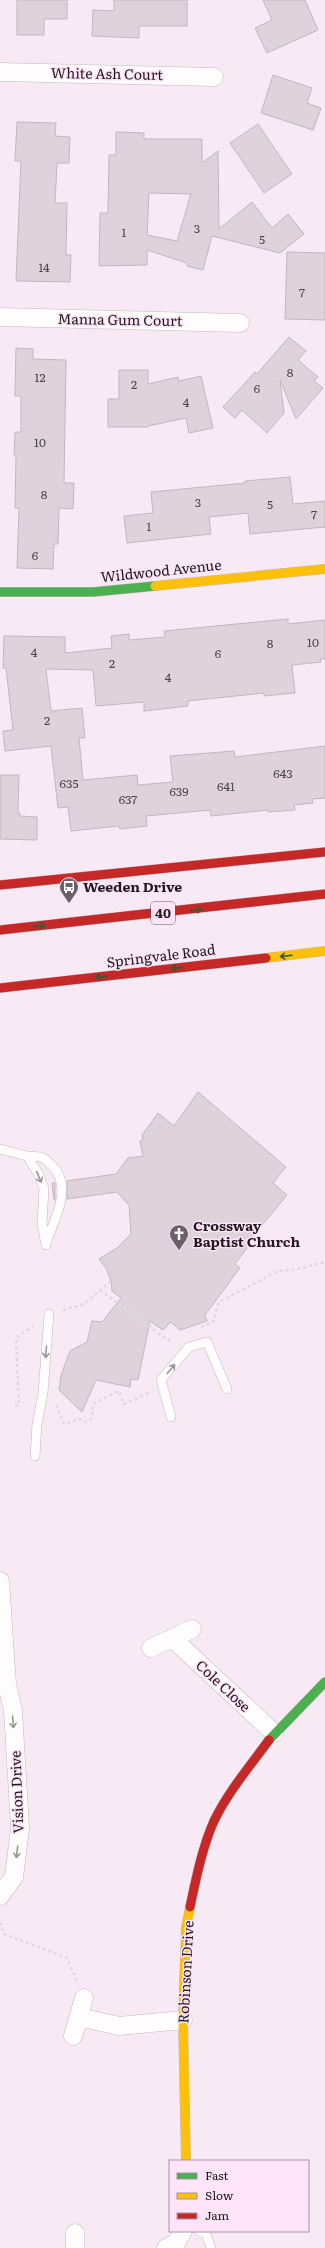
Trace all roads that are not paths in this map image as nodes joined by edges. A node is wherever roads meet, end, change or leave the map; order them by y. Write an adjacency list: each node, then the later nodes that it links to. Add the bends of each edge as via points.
1 (0, 72): 2 (street, White Ash Court)
2 (214, 77)
3 (0, 316): 4 (street, Manna Gum Court)
4 (240, 323)
5 (325, 569): 6 (main road, Wildwood Avenue, via 93,592)
6 (0, 592)
7 (325, 852): 8 (main road)
8 (0, 885)
9 (325, 894): 10 (main road, 40, one-way to 9)
10 (0, 930)
11 (325, 951): 12 (main road, Springvale Road, one-way to 12)
12 (0, 988)
13 (0, 1149): 14 (lane)
14 (27, 1156): 14 (lane, one-way to 14, via 44,1188 42,1224 46,1245 61,1205 59,1175 54,1166 43,1158)
15 (49, 1314): 18 (lane, one-way to 18)
16 (227, 1389): 17 (lane, one-way to 16, via 161,1380 189,1347 207,1342)
17 (171, 1417)
18 (35, 1456)
19 (0, 1581): 24 (street, Vision Drive)
20 (192, 1629): 21 (street)
21 (172, 1638): 22 (street); 26 (street, Cole Close)
22 (151, 1648)
23 (325, 1682): 26 (main road, Robinson Drive)
24 (7, 1684): 25 (street, Vision Drive); 27 (street, Vision Drive, one-way to 27, via 13,1712 20,1828 14,1877)
25 (0, 1704)
26 (274, 1733): 30 (main road, Robinson Drive, via 232,1791 214,1822 198,1871 186,1928)
27 (0, 1896)
28 (84, 1998): 29 (street)
29 (79, 2017): 30 (street, via 119,2026); 31 (street)
30 (182, 2020): 32 (main road, Robinson Drive)
31 (72, 2036)
32 (186, 2160)
33 (201, 2232): 34 (lane, via 206,2234)
34 (211, 2248)

